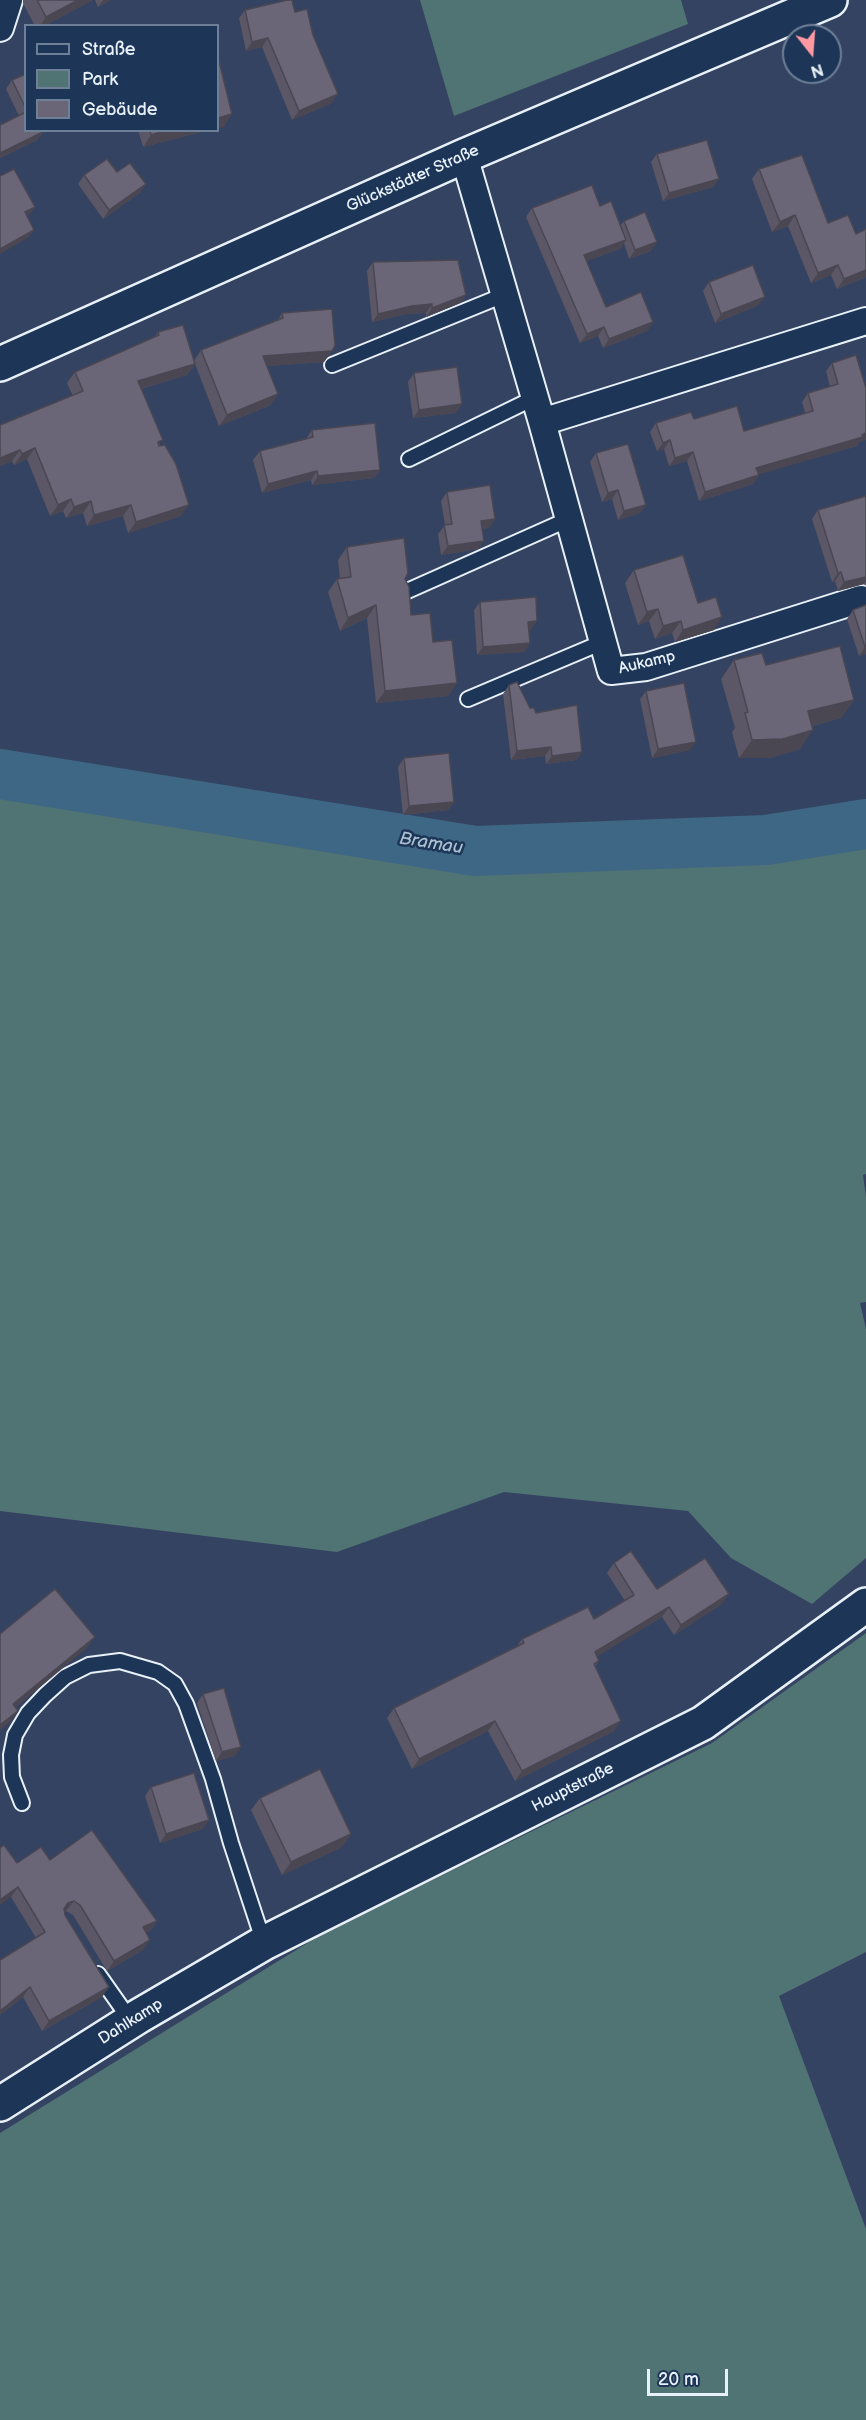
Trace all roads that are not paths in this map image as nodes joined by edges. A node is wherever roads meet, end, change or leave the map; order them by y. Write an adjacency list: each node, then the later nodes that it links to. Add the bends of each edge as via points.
1 (9, 0): 3 (street)
2 (830, 0): 4 (street, Glückstädter Straße)
3 (0, 28)
4 (465, 156): 5 (street, Aukamp); 7 (street, Glückstädter Straße)
5 (504, 295): 8 (lane); 9 (street, Aukamp)
6 (866, 321): 9 (street)
7 (0, 364)
8 (332, 365)
9 (538, 410): 10 (lane); 11 (street, Aukamp)
10 (409, 459)
11 (569, 519): 12 (lane); 14 (street, Aukamp)
12 (405, 592)
13 (861, 599): 14 (street, Aukamp, via 646,667 611,671)
14 (603, 642): 15 (lane)
15 (468, 699)
16 (866, 1605): 18 (street, Hauptstraße, via 704,1723)
17 (22, 1803): 18 (lane, via 12,1778 15,1735 45,1695 65,1677 89,1665 120,1661 158,1672 175,1684 186,1704)
18 (264, 1943): 20 (street, Dahlkamp)
19 (92, 1964): 20 (lane)
20 (131, 2021): 21 (street, Dahlkamp)
21 (0, 2104)

